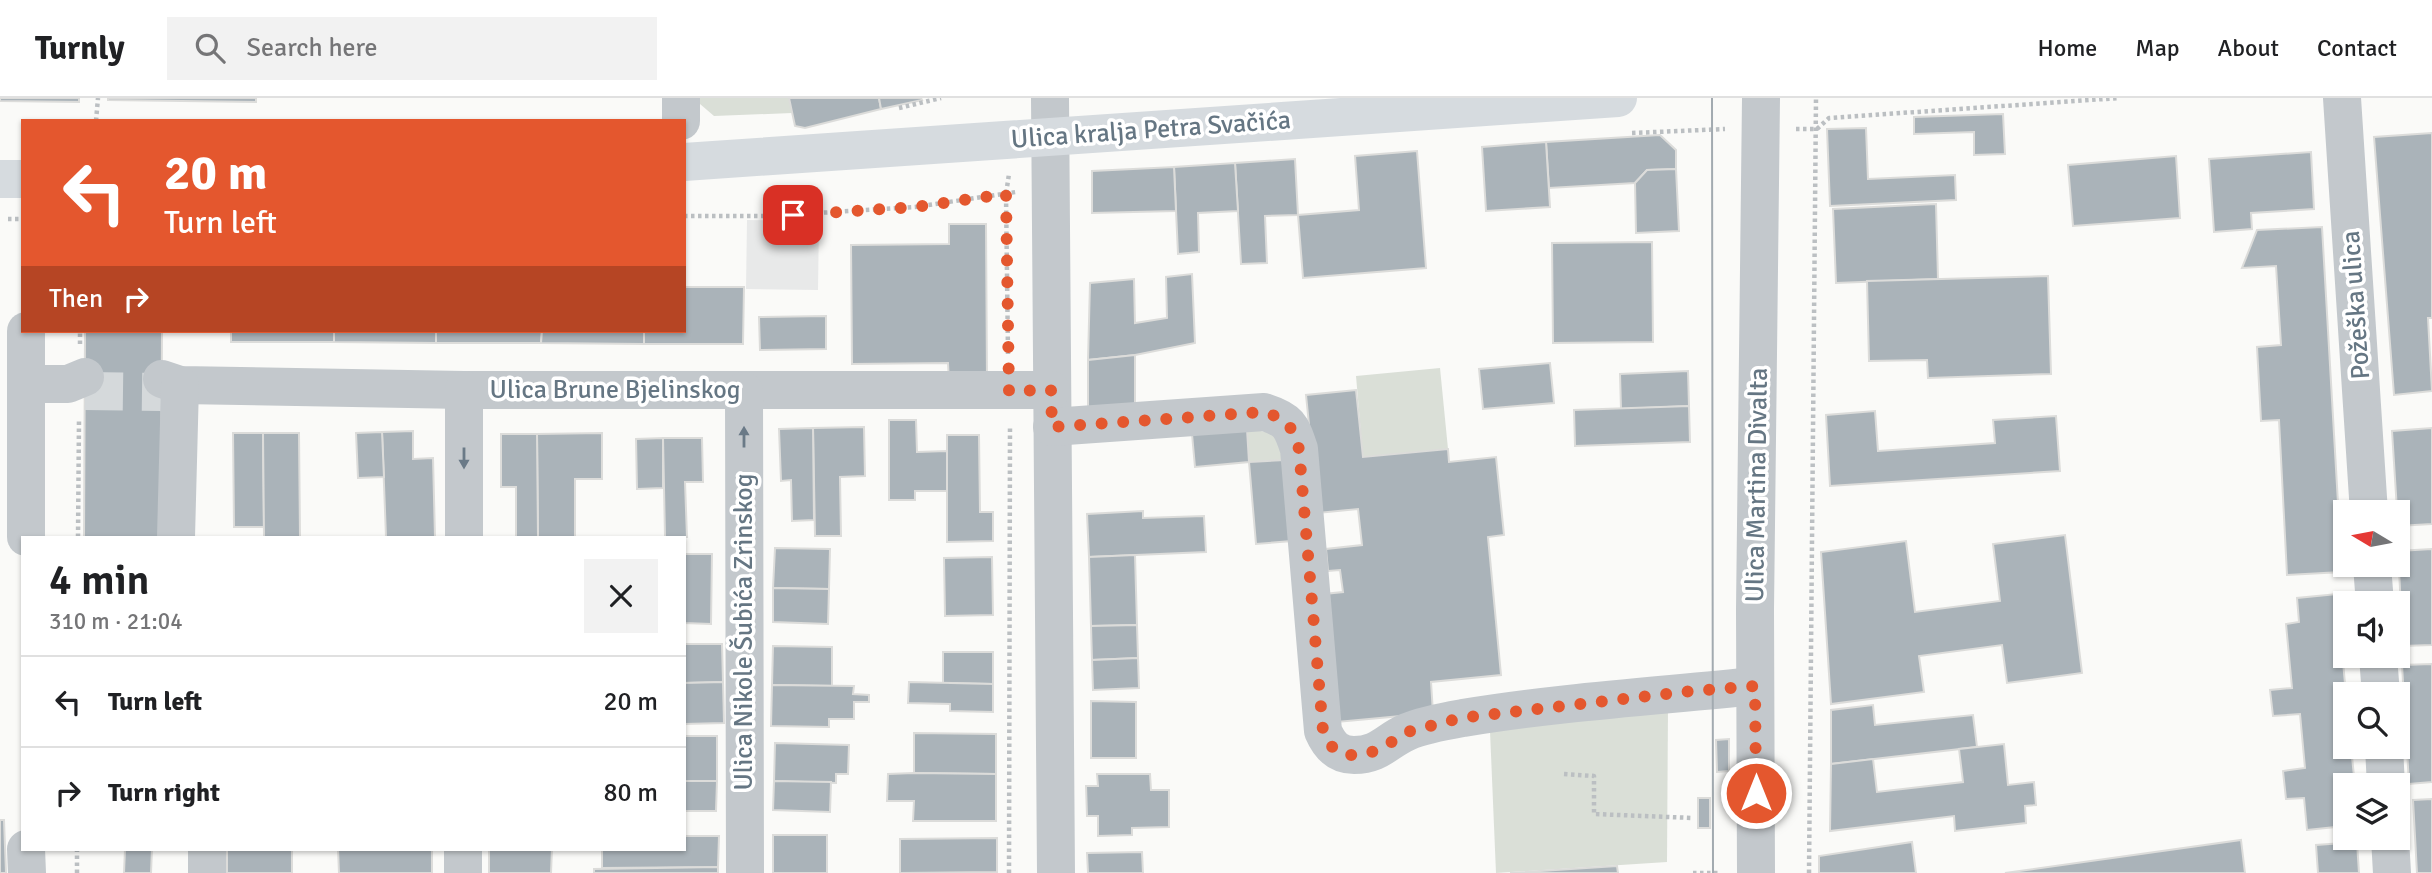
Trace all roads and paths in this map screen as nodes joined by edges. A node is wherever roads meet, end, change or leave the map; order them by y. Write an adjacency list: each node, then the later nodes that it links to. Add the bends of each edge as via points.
1 (98, 98): 9 (path)
2 (681, 98): 10 (street)
3 (1051, 98): 12 (street)
4 (1816, 98): 11 (path)
5 (2119, 98): 11 (path, via 1829,118)
6 (2342, 98): 30 (street, Požeška ulica)
7 (1760, 113): 8 (path, via 1692,129); 11 (path); 35 (street, Ulica Martina Divalta)
8 (1620, 116): 12 (main road, Ulica kralja Petra Svačića)
9 (96, 119)
10 (681, 119)
11 (1817, 129): 53 (path)
12 (1051, 137): 13 (main road, Ulica kralja Petra Svačića); 17 (street)
13 (1014, 140): 14 (main road, Ulica kralja Petra Svačića); 18 (path)
14 (686, 162)
15 (0, 179): 16 (main road)
16 (21, 179)
17 (1051, 181): 18 (path); 29 (street)
18 (1006, 194): 19 (path, via 915,207); 28 (path)
19 (686, 216)
20 (0, 219): 21 (path)
21 (21, 219)
22 (26, 333): 24 (street)
23 (80, 333): 25 (path)
24 (26, 384): 25 (street); 31 (street)
25 (79, 384): 32 (path)
26 (464, 390): 27 (street, Ulica Brune Bjelinskog); 33 (street, Ulica Brune Bjelinskog, via 168,385); 34 (street, one-way to 34)
27 (744, 391): 28 (street, Ulica Brune Bjelinskog); 47 (street, Ulica Nikole Šubića Zrinskog, one-way to 27)
28 (1009, 391): 29 (street, Ulica Brune Bjelinskog); 48 (path)
29 (1051, 408): 35 (street, Ulica Brune Bjelinskog, via 1264,412 1282,417 1292,428 1299,449 1323,731 1334,750 1367,754 1407,732 1461,718); 49 (street)
30 (2368, 500)
31 (26, 536)
32 (78, 536)
33 (176, 536)
34 (464, 536)
35 (1755, 686): 52 (street, Ulica Martina Divalta)
36 (1564, 774): 37 (path, via 1594,776 1594,814)
37 (1693, 818)
38 (2391, 850): 54 (street)
39 (26, 851): 43 (street)
40 (77, 851): 44 (path)
41 (207, 851): 45 (street)
42 (463, 851): 46 (street)
43 (27, 873)
44 (76, 873)
45 (207, 873)
46 (463, 873)
47 (745, 873)
48 (1009, 873)
49 (1056, 873)
50 (1693, 873): 51 (path)
51 (1723, 873)
52 (1756, 873)
53 (1809, 873)
54 (2392, 873)

